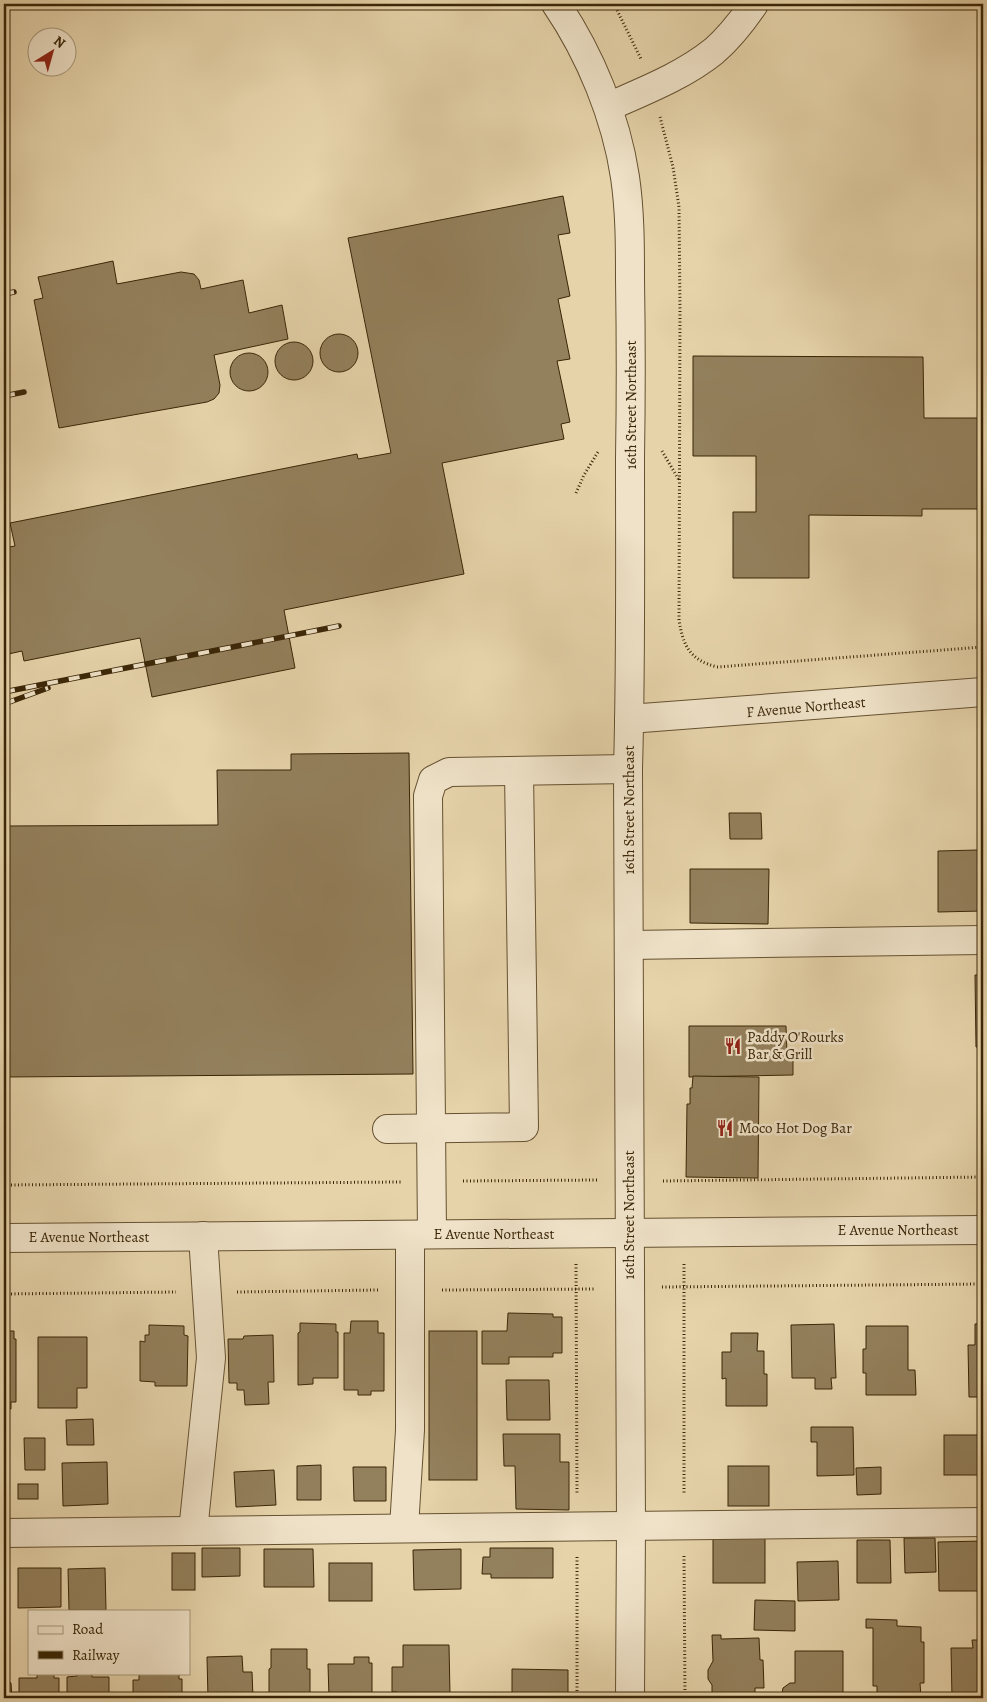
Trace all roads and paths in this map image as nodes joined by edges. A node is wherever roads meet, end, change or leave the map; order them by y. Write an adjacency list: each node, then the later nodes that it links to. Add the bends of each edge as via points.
1 (556, 4): 5 (street, 16th Street Northeast, via 584,52)
2 (614, 4): 4 (path)
3 (754, 4): 5 (street, via 714,50 682,72)
4 (643, 63)
5 (608, 106): 9 (street, 16th Street Northeast, via 625,176 629,210)
6 (659, 111): 7 (path, via 679,206 679,620 687,649 696,659 717,667)
7 (983, 646)
8 (983, 692): 9 (street, F Avenue Northeast)
9 (630, 720): 10 (street, 16th Street Northeast)
10 (628, 769): 11 (street); 13 (street, 16th Street Northeast)
11 (519, 771): 15 (street, via 449,772 433,780 428,796); 15 (street, via 524,1127)
12 (983, 940): 13 (street)
13 (629, 945): 22 (street, 16th Street Northeast)
14 (387, 1128): 15 (street)
15 (431, 1128): 18 (street)
16 (983, 1177): 19 (path)
17 (597, 1180): 18 (path)
18 (431, 1181): 20 (path); 23 (street)
19 (663, 1181)
20 (4, 1185)
21 (983, 1230): 22 (street, E Avenue Northeast)
22 (629, 1232): 23 (street, E Avenue Northeast); 37 (street, 16th Street Northeast)
23 (421, 1234): 24 (street, E Avenue Northeast); 33 (street)
24 (203, 1236): 25 (street, E Avenue Northeast); 34 (street)
25 (4, 1238)
26 (684, 1263): 30 (path)
27 (576, 1264): 31 (path)
28 (983, 1284): 30 (path)
29 (662, 1287): 30 (path)
30 (684, 1287): 38 (path)
31 (576, 1288): 32 (path); 33 (path); 39 (path)
32 (595, 1289)
33 (409, 1290): 34 (path); 40 (street, via 410,1430)
34 (208, 1292): 35 (path); 41 (street, via 211,1358)
35 (4, 1294)
36 (983, 1522): 38 (street)
37 (631, 1526): 38 (street); 39 (street); 44 (street, 16th Street Northeast)
38 (684, 1526): 45 (path)
39 (577, 1527): 40 (street); 43 (path)
40 (404, 1528): 41 (street)
41 (193, 1531): 42 (street)
42 (4, 1533)
43 (577, 1698)
44 (630, 1698)
45 (685, 1698)

